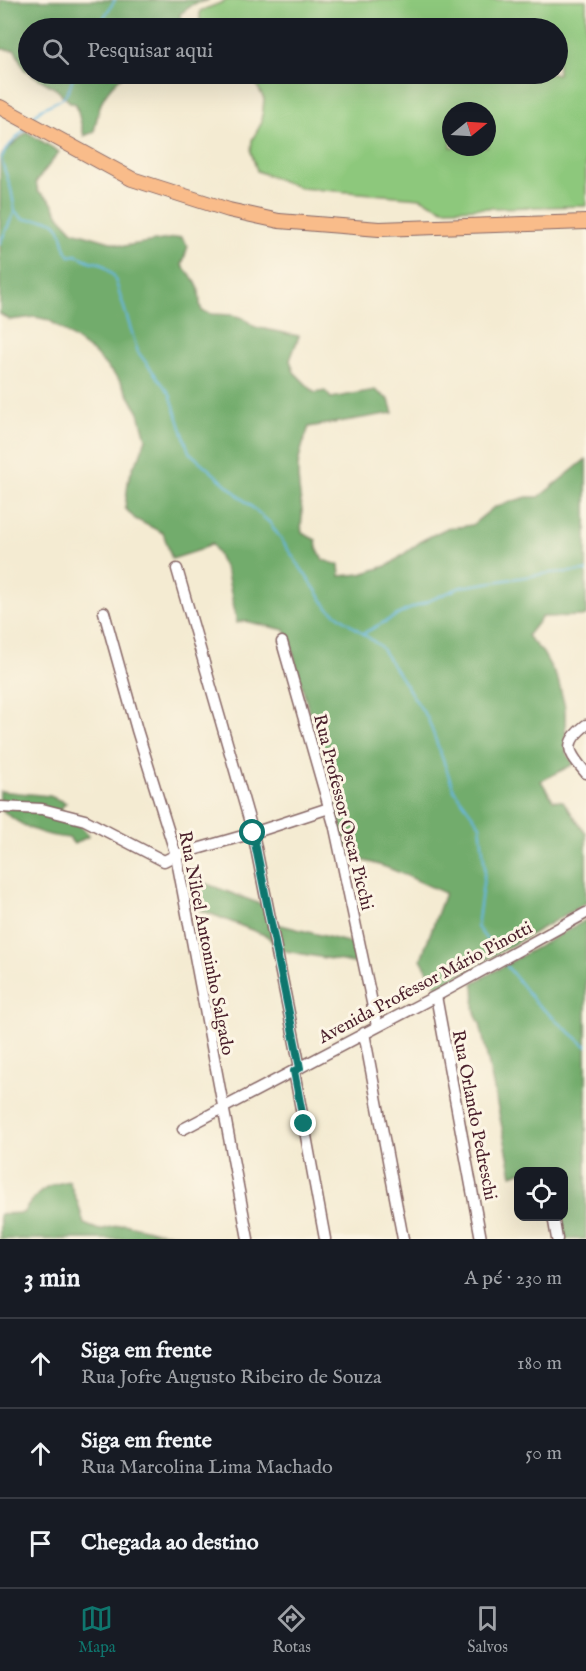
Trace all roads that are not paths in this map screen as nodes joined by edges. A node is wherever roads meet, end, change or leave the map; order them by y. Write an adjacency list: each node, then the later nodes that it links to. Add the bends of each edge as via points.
1 (0, 107): 2 (main road, via 132,179 229,210 279,221 379,229)
2 (586, 222)
3 (177, 569): 10 (street)
4 (104, 612): 11 (street, Rua Nilcel Antoninho Salgado)
5 (282, 642): 9 (street, Rua Professor Oscar Picchi)
6 (586, 725): 7 (street, via 572,737 570,748 573,759)
7 (586, 773)
8 (0, 807): 11 (street, via 42,809 85,820 164,861)
9 (329, 808): 10 (street); 14 (street, Rua Professor Oscar Picchi)
10 (253, 833): 11 (street); 16 (street)
11 (176, 855): 17 (street, Rua Nilcel Antoninho Salgado)
12 (586, 913): 13 (street, Avenida Professor Mário Pinotti)
13 (436, 996): 14 (street, Avenida Professor Mário Pinotti); 23 (street, Rua Orlando Pedreschi)
14 (377, 1026): 15 (street, Avenida Professor Mário Pinotti)
15 (364, 1033): 16 (street, Avenida Professor Mário Pinotti); 22 (street)
16 (297, 1070): 17 (street, Avenida Professor Mário Pinotti); 21 (street)
17 (223, 1108): 18 (street, Avenida Professor Mário Pinotti); 20 (street, Rua Nilcel Antoninho Salgado)
18 (183, 1129)
19 (554, 1221): 24 (street)
20 (248, 1239)
21 (325, 1239)
22 (403, 1239)
23 (481, 1239)
24 (557, 1239)

